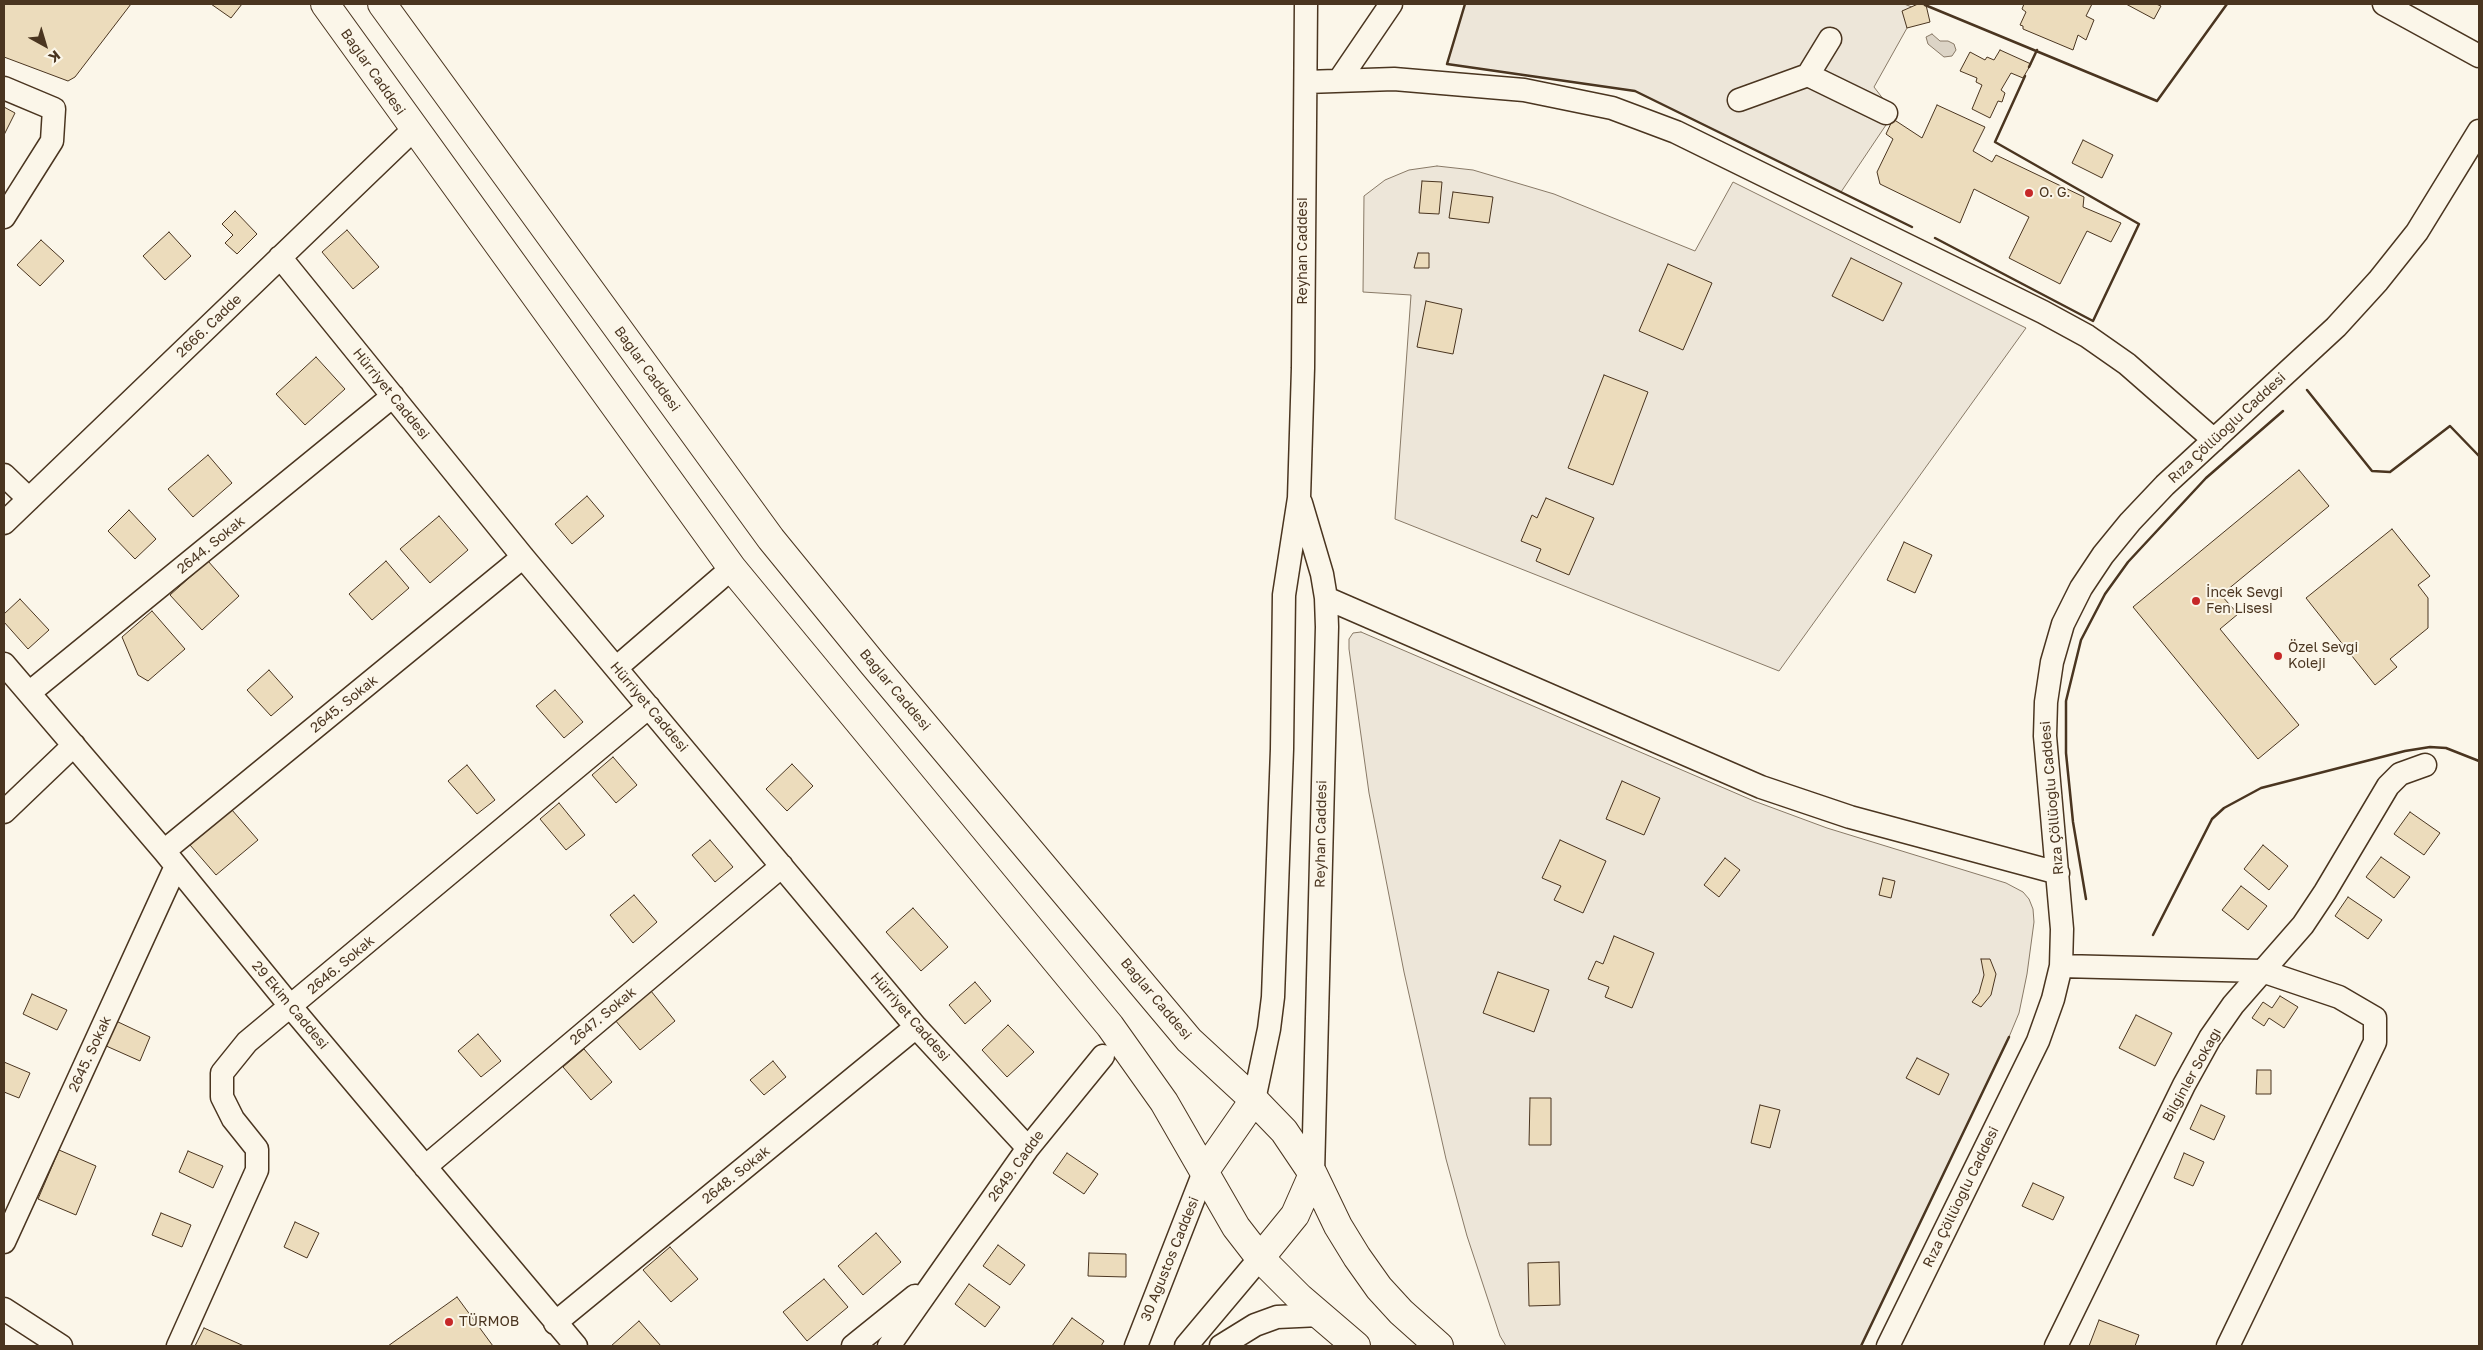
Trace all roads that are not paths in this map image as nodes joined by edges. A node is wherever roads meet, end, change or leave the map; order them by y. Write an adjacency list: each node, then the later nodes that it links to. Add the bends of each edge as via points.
1 (325, 4): 14 (main road, Bağlar Caddesi)
2 (382, 4): 42 (main road, Bağlar Caddesi, via 771,539 1189,1040)
3 (1306, 4): 10 (street, Reyhan Caddesi)
4 (1392, 4): 9 (street)
5 (2384, 4): 7 (street)
6 (1830, 39): 8 (street)
7 (2479, 56)
8 (1808, 75): 12 (street); 13 (street)
9 (1340, 79): 10 (street); 19 (street, via 1394,79 1524,90 1612,108 1676,132 2087,336 2127,364)
10 (1306, 82): 21 (street, Reyhan Caddesi)
11 (4, 88): 16 (street, via 54,109 52,141)
12 (1739, 100)
13 (1886, 113)
14 (414, 129): 17 (street, 2666. Cadde); 25 (main road, Bağlar Caddesi)
15 (2479, 131): 19 (street, Rıza Çöllüoğlu Caddesi, via 2417,232 2378,281 2336,327)
16 (4, 217)
17 (280, 258): 18 (street, Hürriyet Caddesi); 22 (street, 2666. Cadde)
18 (393, 396): 24 (street, Hürriyet Caddesi); 29 (street, 2644. Sokak)
19 (2214, 440): 36 (street, Rıza Çöllüoğlu Caddesi, via 2165,485 2114,542 2081,588 2063,624 2052,662 2045,736)
20 (4, 475): 22 (street)
21 (1299, 498): 26 (street, Reyhan Caddesi); 42 (street, Reyhan Caddesi, via 1284,595 1273,997)
22 (29, 499): 23 (street, 2666. Cadde)
23 (4, 523)
24 (523, 557): 28 (street, Hürriyet Caddesi); 34 (street, 2645. Sokak)
25 (732, 568): 28 (street); 45 (main road, Bağlar Caddesi, via 1110,1026 1164,1102)
26 (1326, 598): 36 (street, via 1761,786 1850,817); 46 (street, Reyhan Caddesi)
27 (4, 664): 29 (street, 29 Ekim Caddesi)
28 (616, 668): 30 (street, Hürriyet Caddesi)
29 (30, 693): 31 (street, 29 Ekim Caddesi)
30 (649, 707): 35 (street, Hürriyet Caddesi); 39 (street, 2646. Sokak)
31 (74, 745): 33 (street); 34 (street, 29 Ekim Caddesi)
32 (2425, 764): 38 (street, Bilginler Sokağı, via 2400,774 2388,786 2303,925)
33 (4, 812)
34 (170, 858): 39 (street, 29 Ekim Caddesi); 47 (street, 2645. Sokak)
35 (782, 866): 40 (street, Hürriyet Caddesi); 44 (street, 2647. Sokak)
36 (2058, 873): 37 (street, Rıza Çöllüoğlu Caddesi, via 2062,929)
37 (2060, 966): 38 (street); 63 (street, Rıza Çöllüoğlu Caddesi, via 2053,999 2038,1041)
38 (2262, 972): 64 (street, Bilginler Sokağı, via 2210,1038 2184,1085); 65 (street, via 2339,997 2375,1018 2376,1029 2374,1042)
39 (291, 1008): 44 (street, 29 Ekim Caddesi); 54 (street, 2646. Sokak, via 248,1042 222,1073 222,1096 233,1120 257,1149 256,1170)
40 (916, 1027): 43 (street, Hürriyet Caddesi); 52 (street, 2648. Sokak)
41 (1103, 1056): 43 (street, 2649. Cadde)
42 (1254, 1100): 45 (main road); 46 (main road, Bağlar Caddesi, via 1284,1131)
43 (1028, 1148): 49 (street, 2649. Cadde)
44 (425, 1167): 52 (street, 29 Ekim Caddesi)
45 (1204, 1172): 48 (main road, Bağlar Caddesi, via 1236,1227); 58 (street, 30 Ağustos Caddesi)
46 (1313, 1174): 48 (main road, via 1295,1215); 62 (main road, Bağlar Caddesi, via 1338,1226 1379,1288)
47 (4, 1242)
48 (1260, 1258): 51 (main road, Bağlar Caddesi); 59 (street)
49 (935, 1280): 56 (street, 2649. Cadde); 57 (street, 2649. Cadde)
50 (4, 1309): 53 (street)
51 (1320, 1315): 60 (street, via 1277,1317 1255,1325); 61 (main road, Bağlar Caddesi)
52 (555, 1323): 55 (street, 29 Ekim Caddesi)
53 (61, 1346)
54 (178, 1346)
55 (576, 1346)
56 (853, 1346)
57 (889, 1346)
58 (1136, 1346)
59 (1186, 1346)
60 (1221, 1346)
61 (1356, 1346)
62 (1438, 1346)
63 (1888, 1346)
64 (2056, 1346)
65 (2228, 1346)

